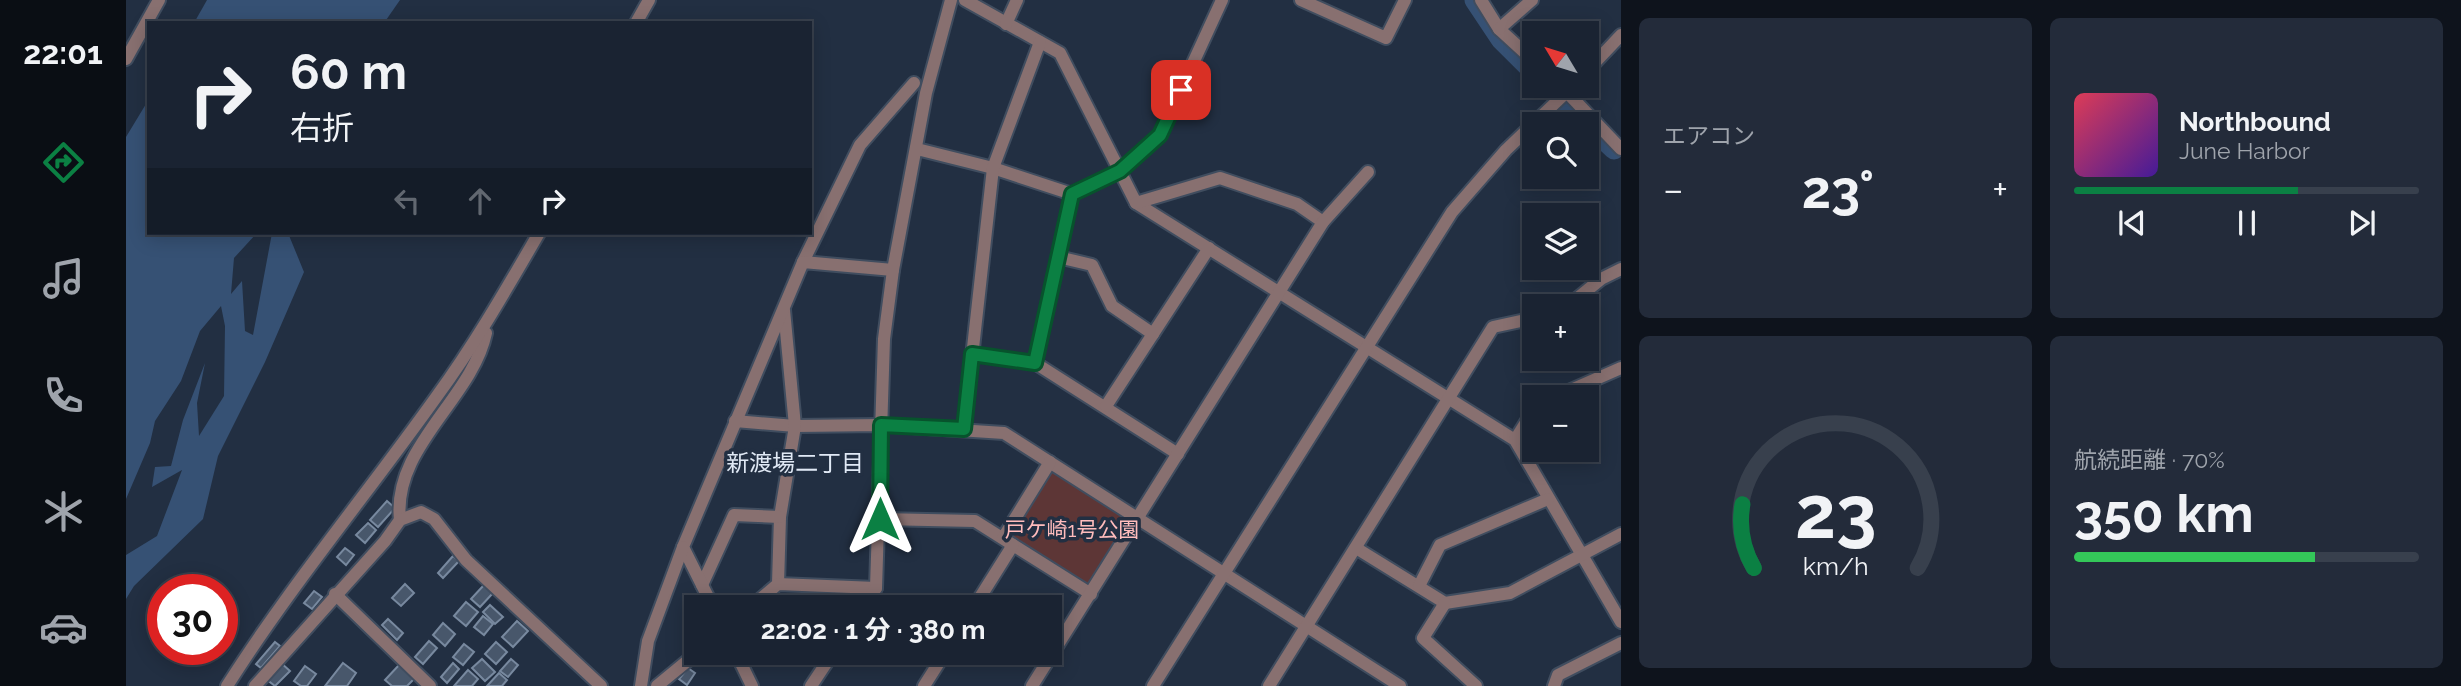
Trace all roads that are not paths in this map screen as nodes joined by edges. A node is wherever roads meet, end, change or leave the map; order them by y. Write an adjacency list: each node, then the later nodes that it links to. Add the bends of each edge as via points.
1 (159, 0): 12 (street)
2 (649, 0): 13 (street)
3 (951, 0): 24 (street, via 926,93)
4 (965, 0): 14 (street)
5 (1017, 0): 14 (street)
6 (1222, 0): 27 (street, via 1160,135)
7 (1301, 0): 8 (street, via 1386,38)
8 (1405, 0)
9 (1481, 0): 15 (street)
10 (1532, 0): 15 (street)
11 (147, 21): 20 (street)
12 (147, 21)
13 (637, 21)
14 (1006, 24): 17 (street)
15 (1499, 29): 18 (street)
16 (1621, 35): 19 (street)
17 (1041, 42): 26 (street); 27 (street, via 1060,53)
18 (1522, 50)
19 (1600, 57)
20 (126, 59)
21 (914, 83): 35 (street, via 860,145)
22 (1557, 98): 44 (street, via 1452,212)
23 (1576, 98): 25 (street)
24 (918, 149): 26 (street); 37 (street)
25 (1621, 149)
26 (993, 168): 29 (street); 45 (street)
27 (1120, 171): 29 (street); 30 (street)
28 (1368, 172): 31 (street)
29 (1072, 194): 34 (street)
30 (1136, 202): 31 (street, via 1220,178 1297,204); 33 (street)
31 (1323, 222): 38 (street)
32 (538, 235): 42 (street)
33 (1209, 248): 38 (street); 43 (street)
34 (1058, 257): 43 (street, via 1092,265 1112,306); 46 (street)
35 (803, 262): 37 (street); 40 (street)
36 (1621, 269): 39 (street)
37 (893, 270): 52 (street, via 884,339)
38 (1279, 290): 44 (street); 57 (street)
39 (1583, 294)
40 (784, 308): 51 (street); 53 (street)
41 (1522, 321): 49 (street, via 1493,327)
42 (485, 326): 63 (street, via 487,336 457,393 414,456 400,494); 88 (street, via 316,555)
43 (1153, 334): 50 (street)
44 (1367, 348): 49 (street); 69 (street)
45 (972, 354): 46 (street); 54 (street)
46 (1035, 363): 50 (street)
47 (1621, 368): 48 (street)
48 (1582, 385)
49 (1448, 398): 56 (street); 67 (street)
50 (1106, 406): 57 (street)
51 (735, 421): 53 (street); 66 (street)
52 (881, 425): 53 (street); 54 (street); 62 (street)
53 (795, 426): 60 (street)
54 (964, 429): 58 (street, via 1004,433)
55 (1522, 429): 56 (street)
56 (1515, 440): 59 (street)
57 (1178, 454): 61 (street)
58 (1050, 462): 61 (street); 65 (street)
59 (1548, 499): 68 (street); 72 (street, via 1440,545)
60 (780, 517): 70 (street); 71 (street, via 734,514)
61 (1138, 518): 69 (street); 75 (street)
62 (880, 519): 65 (street, via 975,522); 73 (street)
63 (400, 520): 74 (street); 91 (street, via 421,512 434,519 466,560)
64 (1621, 534): 68 (street)
65 (1008, 542): 75 (street); 79 (street)
66 (683, 547): 71 (street); 92 (street, via 648,642)
67 (1356, 548): 72 (street); 82 (street)
68 (1581, 555): 80 (street, via 1510,593); 81 (street)
69 (1224, 574): 82 (street); 98 (street)
70 (778, 584): 73 (street); 77 (street)
71 (702, 585): 76 (street)
72 (1419, 586): 80 (street)
73 (876, 588): 78 (street)
74 (335, 594): 89 (street); 90 (street)
75 (1091, 594): 97 (street)
76 (707, 595)
77 (765, 595)
78 (871, 595)
79 (980, 595)
80 (1445, 603): 101 (street, via 1423,638)
81 (1621, 622)
82 (1306, 626): 99 (street); 100 (street)
83 (1621, 643): 102 (street, via 1558,675)
84 (684, 664): 93 (street)
85 (742, 665): 94 (street)
86 (825, 665): 95 (street)
87 (937, 665): 96 (street)
88 (227, 686)
89 (255, 686)
90 (430, 686)
91 (601, 686)
92 (641, 686)
93 (657, 686)
94 (752, 686)
95 (811, 686)
96 (924, 686)
97 (1032, 686)
98 (1153, 686)
99 (1269, 686)
100 (1400, 686)
101 (1476, 686)
102 (1554, 686)

